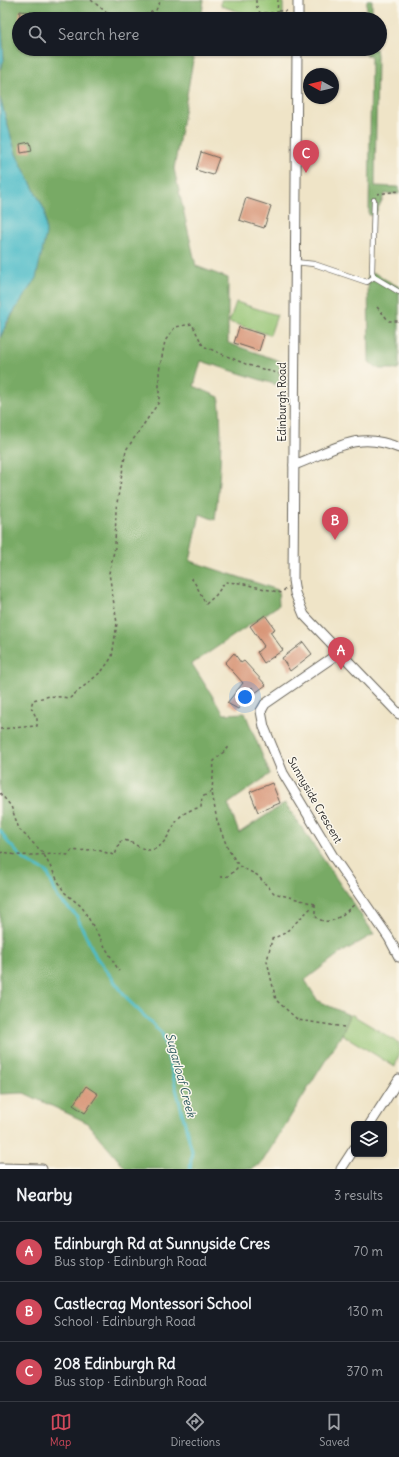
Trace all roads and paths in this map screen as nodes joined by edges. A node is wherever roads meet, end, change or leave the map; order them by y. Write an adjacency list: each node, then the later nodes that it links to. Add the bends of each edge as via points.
1 (91, 0): 7 (path)
2 (161, 0): 8 (path, via 156,10)
3 (256, 0): 9 (path)
4 (278, 0): 6 (path)
5 (298, 0): 11 (street)
6 (278, 11): 10 (path)
7 (106, 12)
8 (152, 12)
9 (260, 12)
10 (283, 12)
11 (298, 12)
12 (297, 56): 15 (street, Edinburgh Road)
13 (399, 191): 14 (path, via 377,193)
14 (374, 200): 16 (lane)
15 (295, 262): 16 (lane, via 314,264 367,282); 20 (street, Edinburgh Road)
16 (374, 277): 17 (lane)
17 (399, 292)
18 (377, 307): 19 (path, via 389,321)
19 (399, 321)
20 (294, 377): 22 (street, Edinburgh Road); 27 (path, via 248,365 203,346 192,324 175,327 165,341 159,372 159,402 126,450 116,509 115,547 109,573 117,624 112,657 102,672 70,698 50,696 33,700 31,707 37,719 37,726)
21 (399, 448): 22 (street, via 366,440 347,442)
22 (294, 465): 24 (street, Edinburgh Road)
23 (191, 578): 24 (path, via 198,585 199,594 206,604 225,582 282,593)
24 (293, 580): 25 (street, Edinburgh Road, via 304,615)
25 (339, 653): 26 (street, Edinburgh Road); 35 (street, Sunnyside Crescent, via 265,704 261,711 264,727 283,773 334,858)
26 (399, 714)
27 (0, 729)
28 (229, 746): 29 (path, via 214,761)
29 (212, 792): 32 (path, via 202,797 201,807 179,818 159,847 150,850 124,840 120,842 115,855 96,850 72,850 68,855); 33 (path, via 217,821 228,849)
30 (0, 793): 32 (path, via 11,806 19,829)
31 (0, 853): 32 (path)
32 (44, 853): 38 (path, via 64,892 82,907)
33 (239, 866): 34 (path, via 229,876); 36 (path, via 257,876 274,894)
34 (220, 877)
35 (362, 898): 36 (path, via 338,919 327,922 319,920 316,916); 37 (street, Sunnyside Crescent)
36 (315, 904): 39 (path, via 285,933 272,939 267,961 276,1000 298,1020)
37 (399, 957)
38 (119, 971)
39 (344, 1027)
40 (399, 1079): 41 (street)
41 (372, 1121)
42 (351, 1154): 45 (street)
43 (0, 1168): 44 (street)
44 (42, 1169)
45 (341, 1169)

